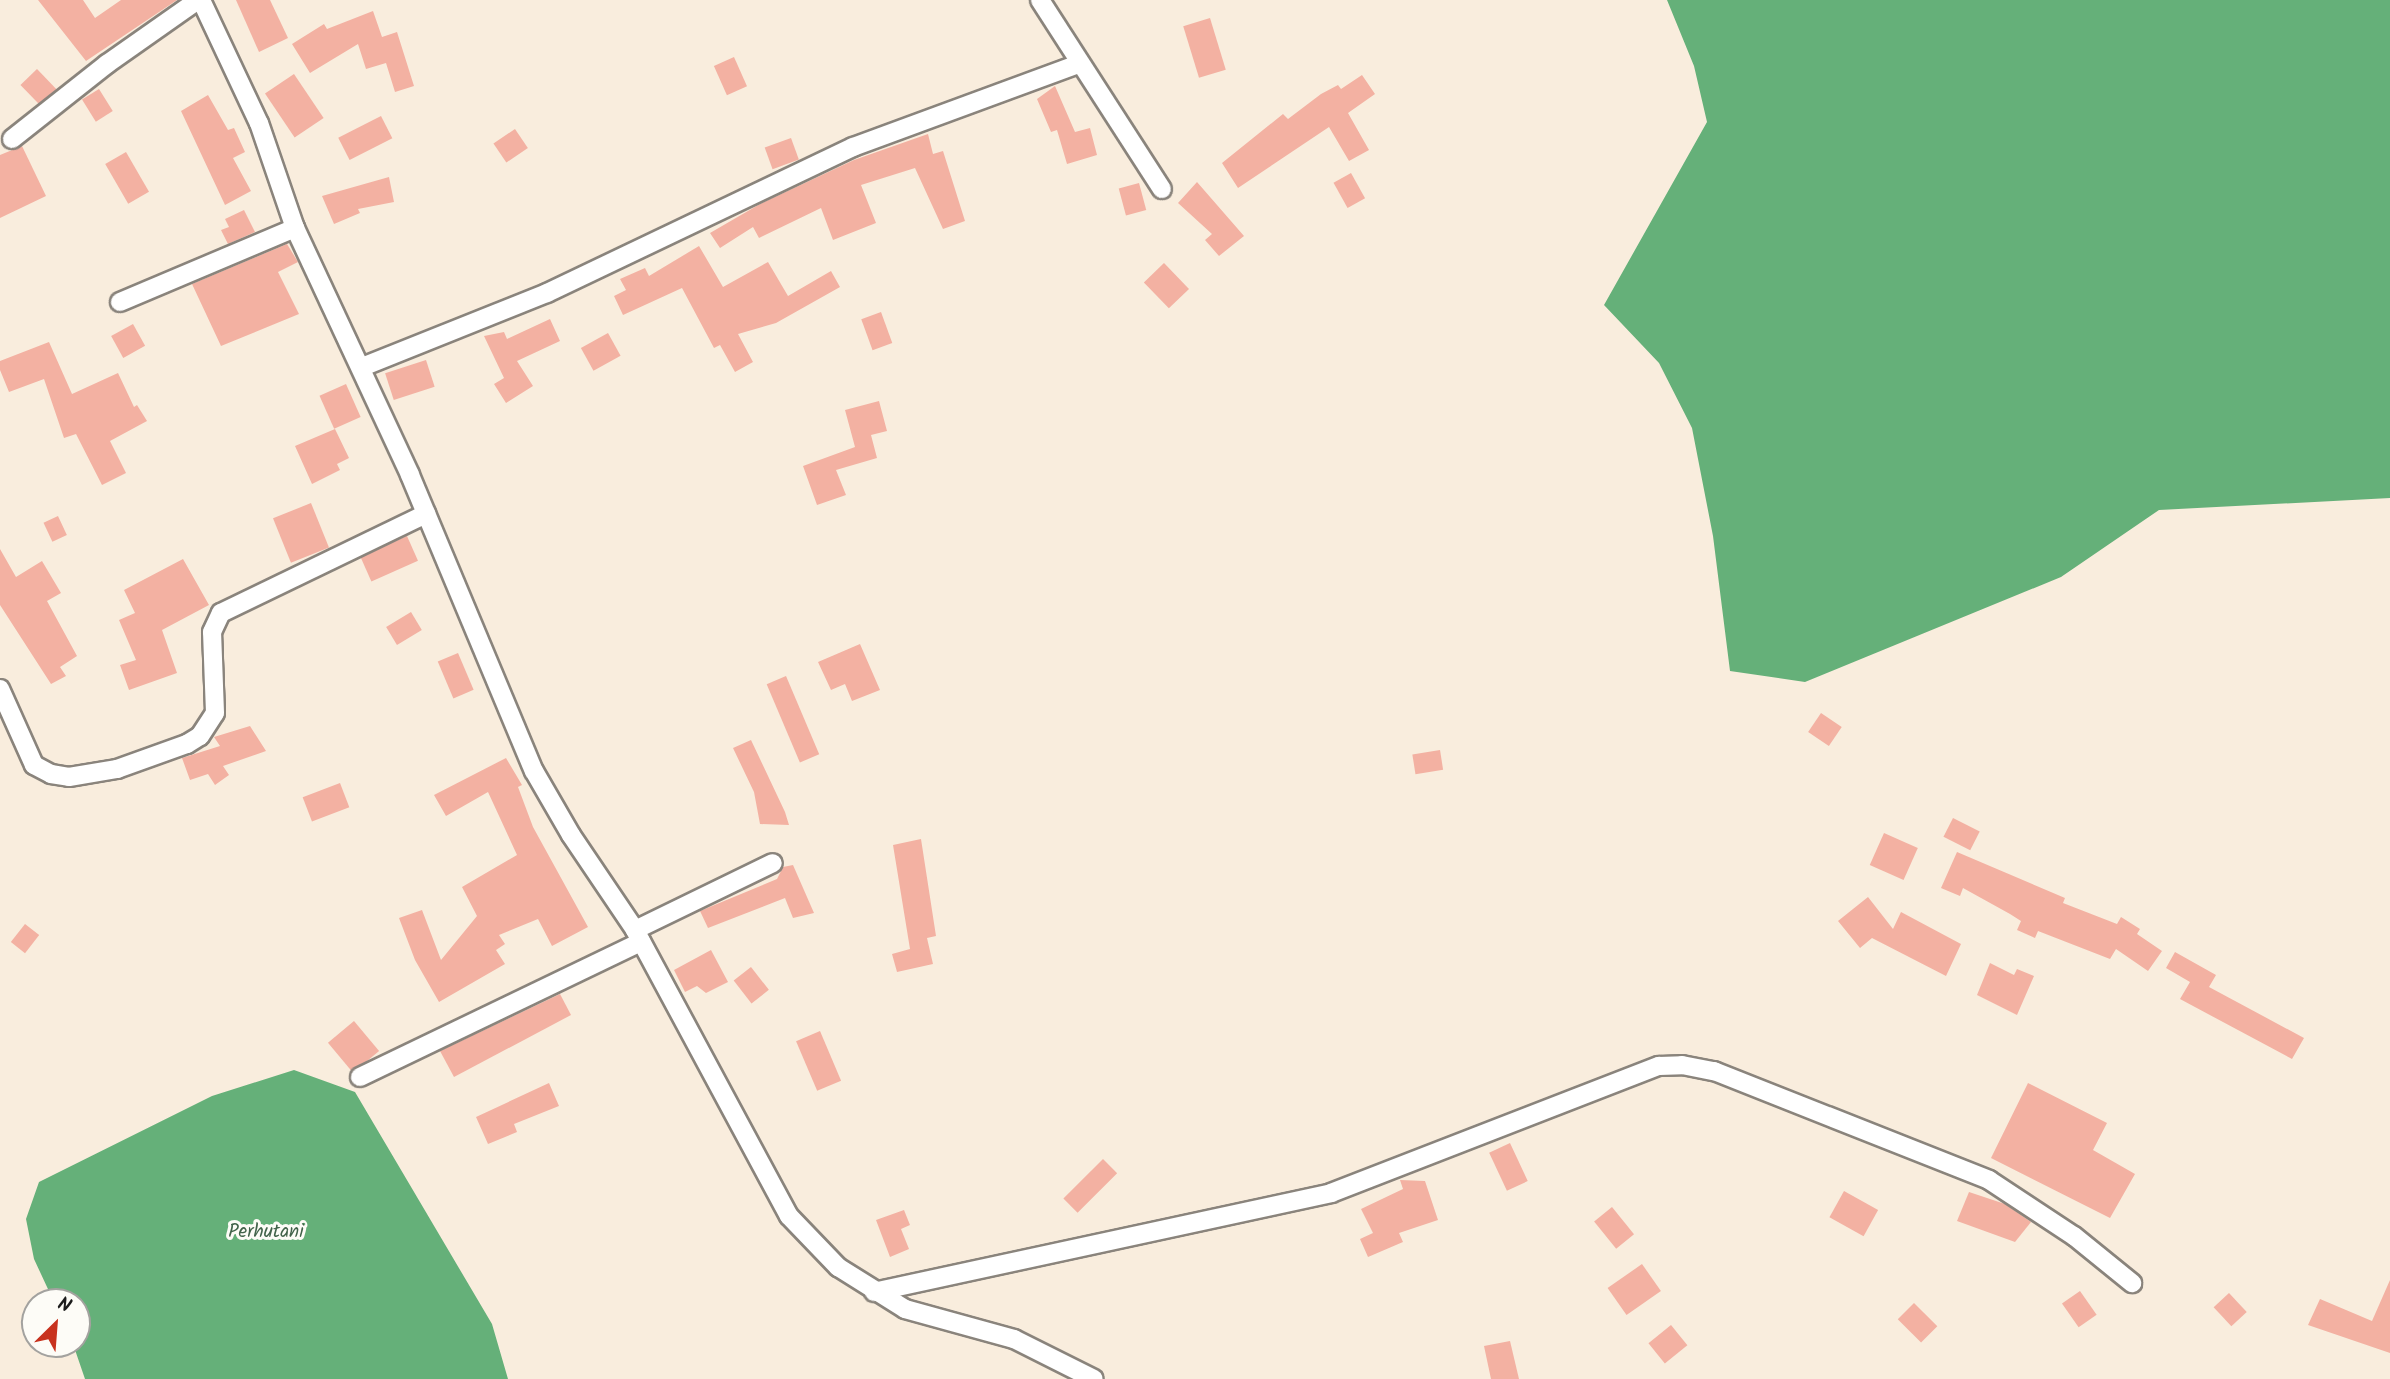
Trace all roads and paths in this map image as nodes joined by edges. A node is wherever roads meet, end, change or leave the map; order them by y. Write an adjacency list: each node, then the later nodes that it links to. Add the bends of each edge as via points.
1 (200, 0): 4 (street, via 107,64); 6 (street, via 259,123)
2 (1040, 0): 3 (street)
3 (1079, 64): 5 (street); 8 (street, via 853,147 547,293)
4 (12, 139)
5 (1162, 189)
6 (295, 228): 7 (street); 8 (street)
7 (120, 302)
8 (362, 367): 9 (street)
9 (426, 514): 10 (street, via 221,613 212,632 215,713 200,736 187,744 117,769 51,774 34,765); 12 (street, via 534,771)
10 (0, 689)
11 (773, 863): 12 (street)
12 (638, 936): 13 (street); 15 (street, via 789,1216 812,1244)
13 (360, 1077)
14 (2132, 1283): 15 (street, via 2074,1236 1989,1180 1714,1071 1682,1065 1659,1066 1331,1193)
15 (874, 1292): 16 (street, via 940,1322 1014,1339)
16 (1094, 1379)

